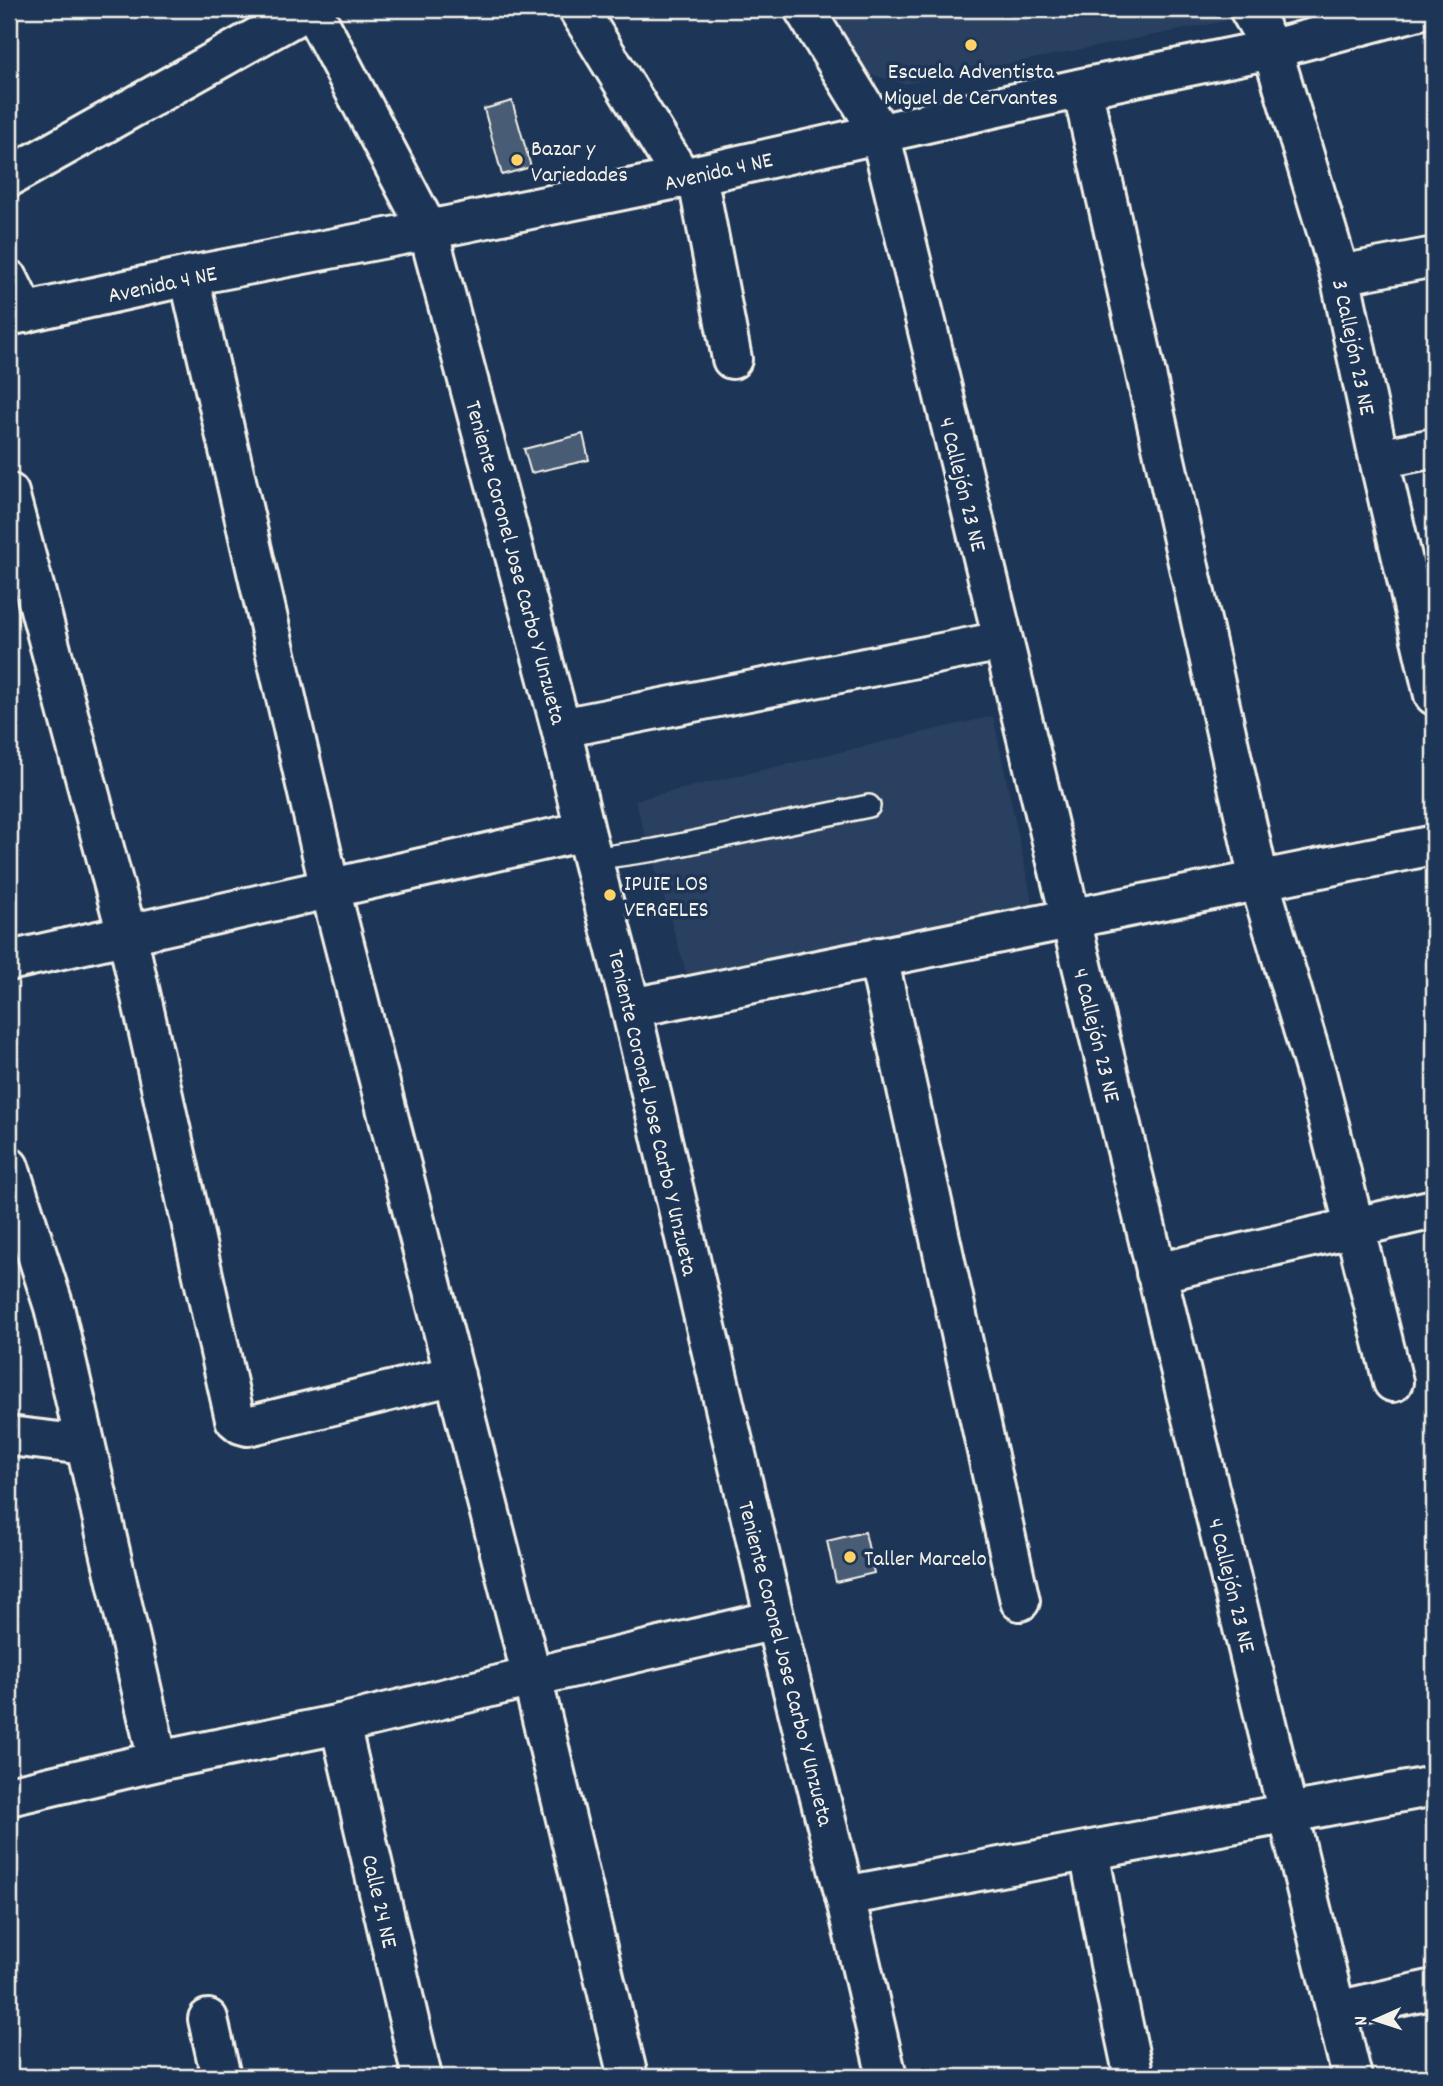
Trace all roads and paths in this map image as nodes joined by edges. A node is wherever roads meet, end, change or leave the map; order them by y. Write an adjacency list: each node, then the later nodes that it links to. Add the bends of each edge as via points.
1 (310, 9): 10 (street); 11 (street, Teniente Coronel Jose Carbo Y Unzueta)
2 (578, 9): 9 (street)
3 (804, 9): 8 (street, 4 Callejón 23 NE)
4 (1249, 9): 6 (street, 3 Callejón 23 NE)
5 (1423, 9): 6 (street, Avenida 4 NE)
6 (1272, 49): 7 (street, Avenida 4 NE); 13 (street, 3 Callejón 23 NE)
7 (1082, 88): 8 (street, Avenida 4 NE); 26 (street)
8 (880, 134): 9 (street, Avenida 4 NE); 20 (street, 4 Callejón 23 NE)
9 (690, 176): 11 (street, Avenida 4 NE); 16 (street)
10 (9, 177)
11 (428, 230): 14 (street, Avenida 4 NE); 22 (street, Teniente Coronel Jose Carbo Y Unzueta)
12 (1434, 257): 13 (street)
13 (1340, 275): 18 (street, 3 Callejón 23 NE)
14 (189, 276): 15 (street, Avenida 4 NE); 27 (street)
15 (14, 303)
16 (732, 359)
17 (1434, 448): 18 (street)
18 (1379, 459): 21 (street, 3 Callejón 23 NE)
19 (9, 494): 29 (street)
20 (1002, 641): 22 (street); 28 (street, 4 Callejón 23 NE)
21 (1434, 695)
22 (561, 728): 24 (street, Teniente Coronel Jose Carbo Y Unzueta)
23 (869, 806): 24 (lane, via 655,850)
24 (588, 845): 27 (street); 32 (street, Teniente Coronel Jose Carbo Y Unzueta)
25 (1434, 845): 26 (street)
26 (1259, 880): 28 (street); 36 (street, via 1317,1076)
27 (330, 889): 29 (street); 38 (street)
28 (1069, 919): 30 (street); 37 (street, 4 Callejón 23 NE)
29 (127, 934): 31 (street); 38 (street, via 235,1419 248,1426)
30 (878, 957): 32 (street); 42 (street)
31 (9, 961)
32 (631, 1008): 43 (street, Teniente Coronel Jose Carbo Y Unzueta)
33 (9, 1167): 34 (street)
34 (14, 1202): 41 (street, via 54,1307)
35 (1434, 1209): 36 (street)
36 (1355, 1227): 37 (street); 39 (street)
37 (1156, 1273): 49 (street, 4 Callejón 23 NE)
38 (455, 1375): 44 (street)
39 (1393, 1382)
40 (9, 1436): 41 (street)
41 (85, 1445): 46 (street)
42 (1020, 1601)
43 (775, 1620): 44 (street); 51 (street, Teniente Coronel Jose Carbo Y Unzueta)
44 (532, 1677): 45 (street); 57 (street)
45 (340, 1724): 46 (street); 56 (street, Calle 24 NE)
46 (158, 1761): 48 (street)
47 (1434, 1786): 49 (street)
48 (9, 1796)
49 (1289, 1814): 50 (street); 53 (street, 4 Callejón 23 NE)
50 (1089, 1851): 51 (street); 59 (street)
51 (845, 1896): 58 (street, Teniente Coronel Jose Carbo Y Unzueta)
52 (1434, 1989): 53 (street)
53 (1336, 2011): 60 (street, 4 Callejón 23 NE)
54 (208, 2019): 55 (street)
55 (221, 2077)
56 (422, 2077)
57 (628, 2077)
58 (887, 2077)
59 (1134, 2077)
60 (1352, 2077)

